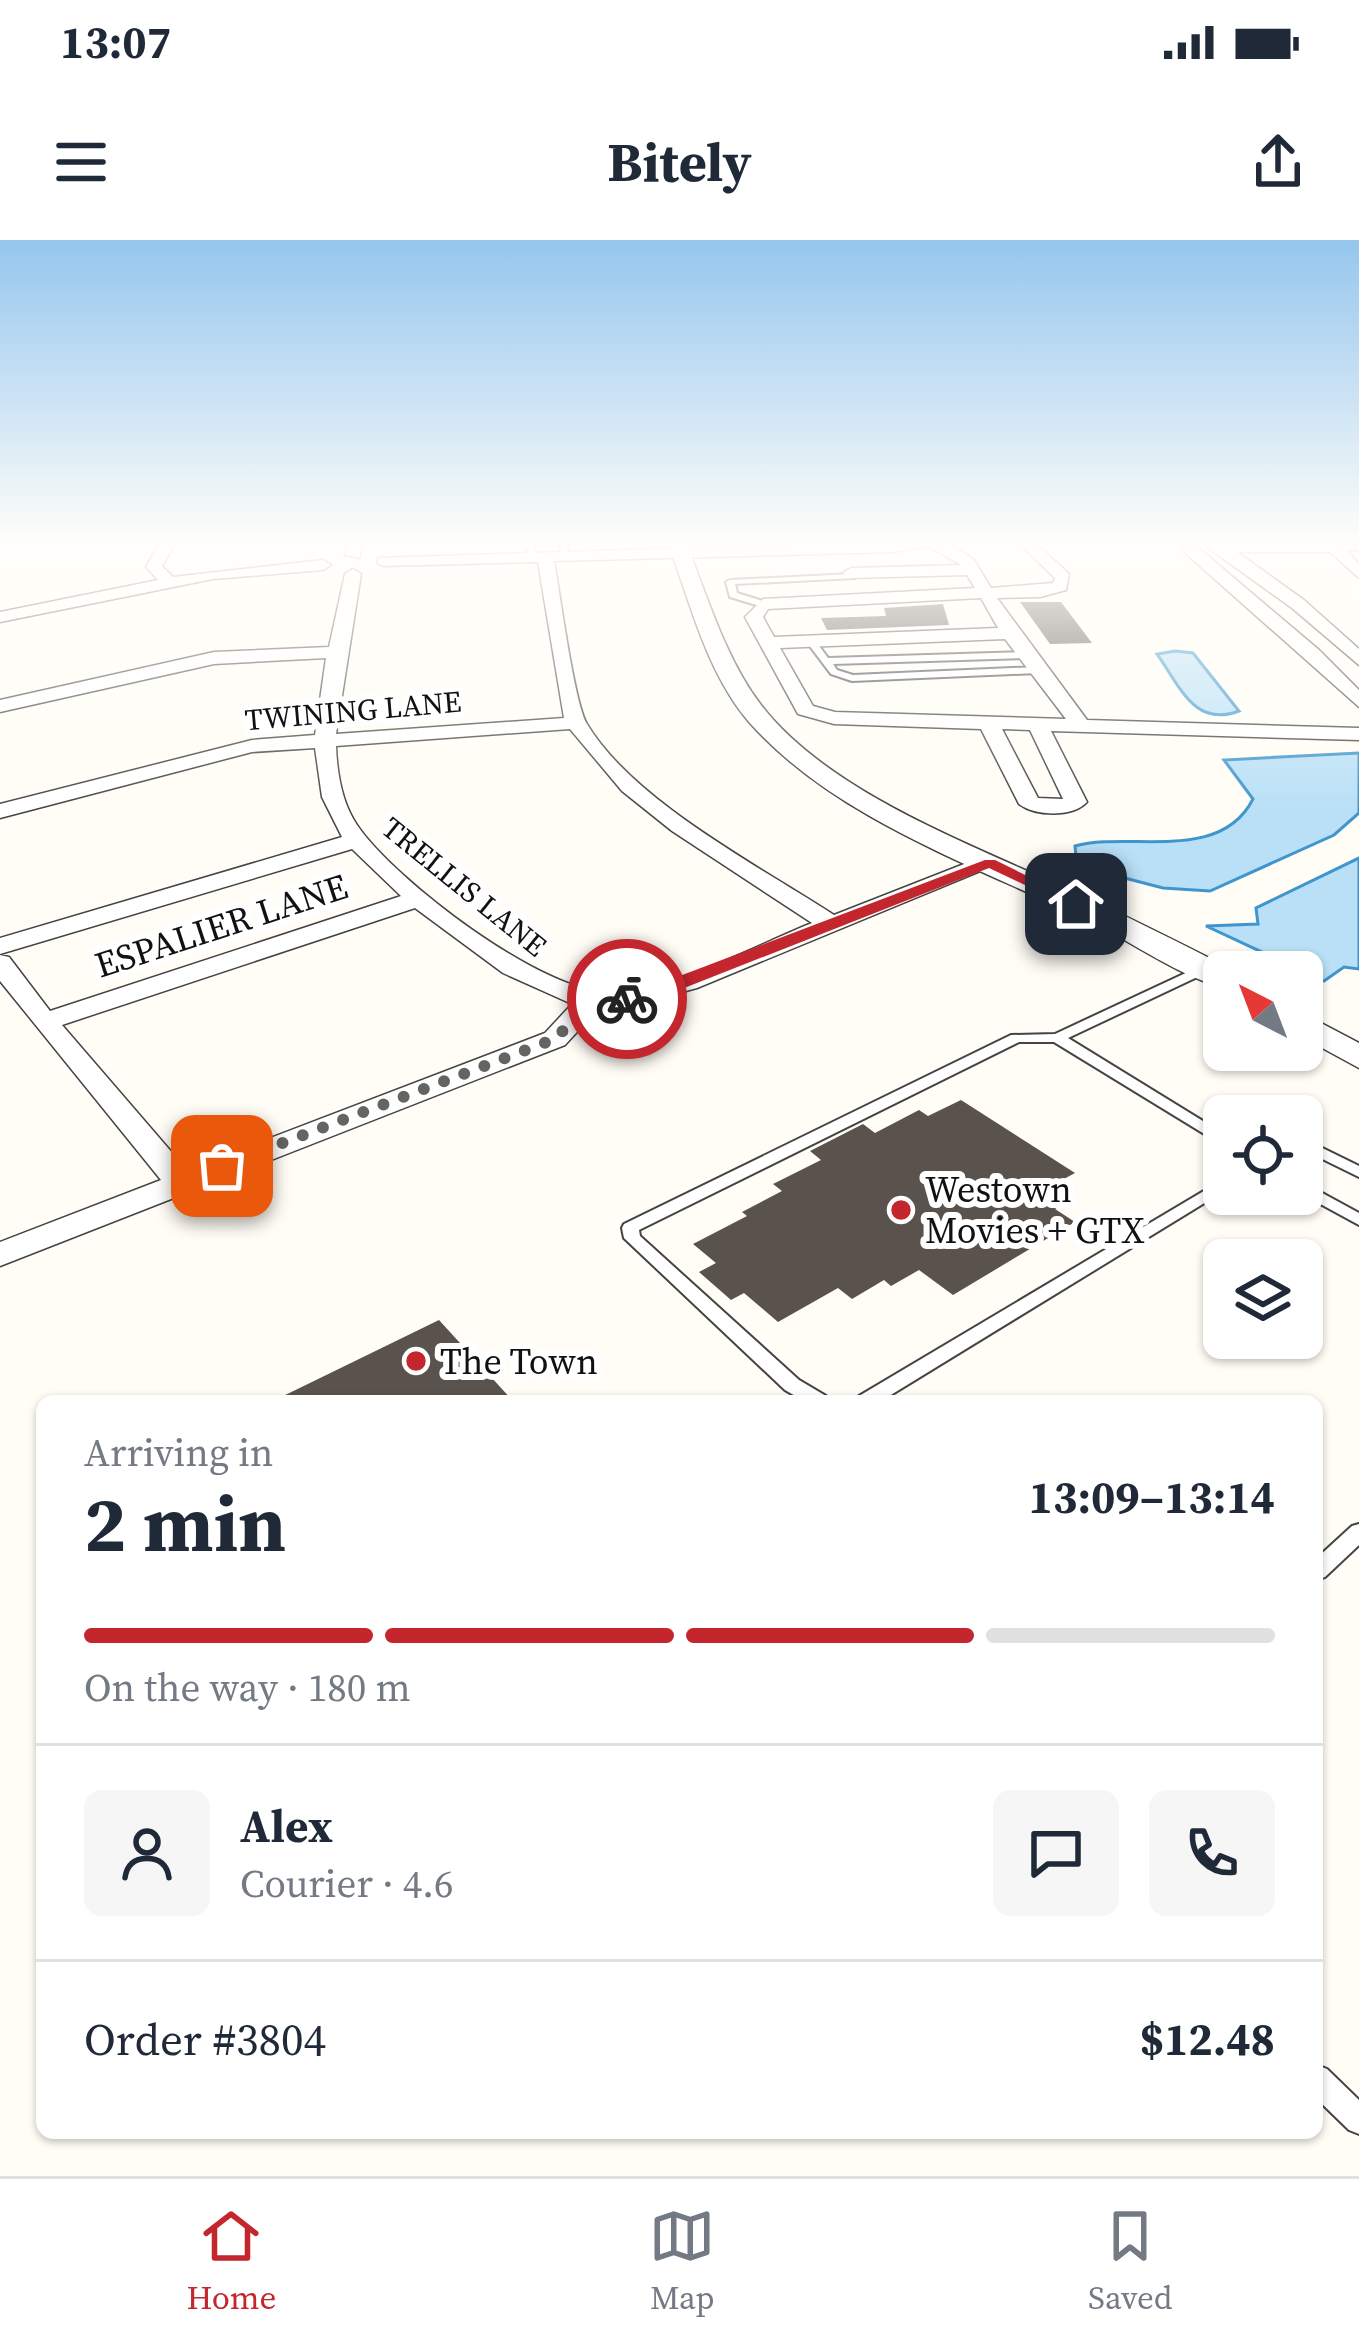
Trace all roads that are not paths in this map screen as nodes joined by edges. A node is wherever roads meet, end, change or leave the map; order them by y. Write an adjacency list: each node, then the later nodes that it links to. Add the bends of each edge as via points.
1 (342, 630): 11 (street, TRELLIS LANE)
2 (560, 630): 19 (street)
3 (711, 630): 26 (street, via 740,696 782,740 867,802)
4 (760, 630): 10 (street)
5 (1285, 630): 16 (street)
6 (1327, 630): 13 (street)
7 (1010, 633): 8 (street); 15 (street)
8 (909, 637): 9 (street); 12 (lane)
9 (811, 641): 10 (street); 14 (lane)
10 (766, 643): 18 (street, via 805,710 872,722)
11 (339, 652): 17 (street, via 214,658); 23 (street, TRELLIS LANE)
12 (922, 658): 14 (lane); 15 (lane)
13 (1359, 659)
14 (826, 662): 15 (lane, via 852,678)
15 (1031, 663): 21 (street)
16 (1359, 700)
17 (0, 706)
18 (988, 722): 20 (street); 20 (street, via 1030,804 1070,806 1076,802)
19 (575, 723): 23 (street, TWINING LANE); 28 (street, via 680,826)
20 (1039, 727): 21 (street)
21 (1082, 727): 22 (street)
22 (1359, 734)
23 (326, 740): 24 (street, TWINING LANE, via 252,746); 25 (street, TRELLIS LANE, via 337,810)
24 (0, 811)
25 (356, 840): 27 (street, TRELLIS LANE); 29 (street)
26 (990, 862): 28 (street); 31 (street)
27 (420, 898): 33 (street, TRELLIS LANE, via 518,972); 34 (street, ESPALIER LANE)
28 (831, 925): 33 (street, via 664,991)
29 (0, 946)
30 (0, 962): 34 (street)
31 (1203, 967)
32 (1203, 978): 36 (lane)
33 (589, 1003): 41 (street, via 555,1039)
34 (44, 1022): 41 (street)
35 (1323, 1035): 37 (street)
36 (1057, 1039): 38 (lane); 46 (lane, via 1016,1038 630,1228)
37 (1359, 1058)
38 (1203, 1128)
39 (1323, 1154): 40 (lane)
40 (1359, 1172)
41 (180, 1182): 45 (street)
42 (1203, 1197): 47 (lane)
43 (1323, 1199): 44 (lane)
44 (1359, 1220)
45 (0, 1255)
46 (809, 1395)
47 (876, 1395)
48 (1359, 1532): 49 (lane)
49 (1323, 1565)
50 (1323, 2085): 51 (lane)
51 (1359, 2120)

